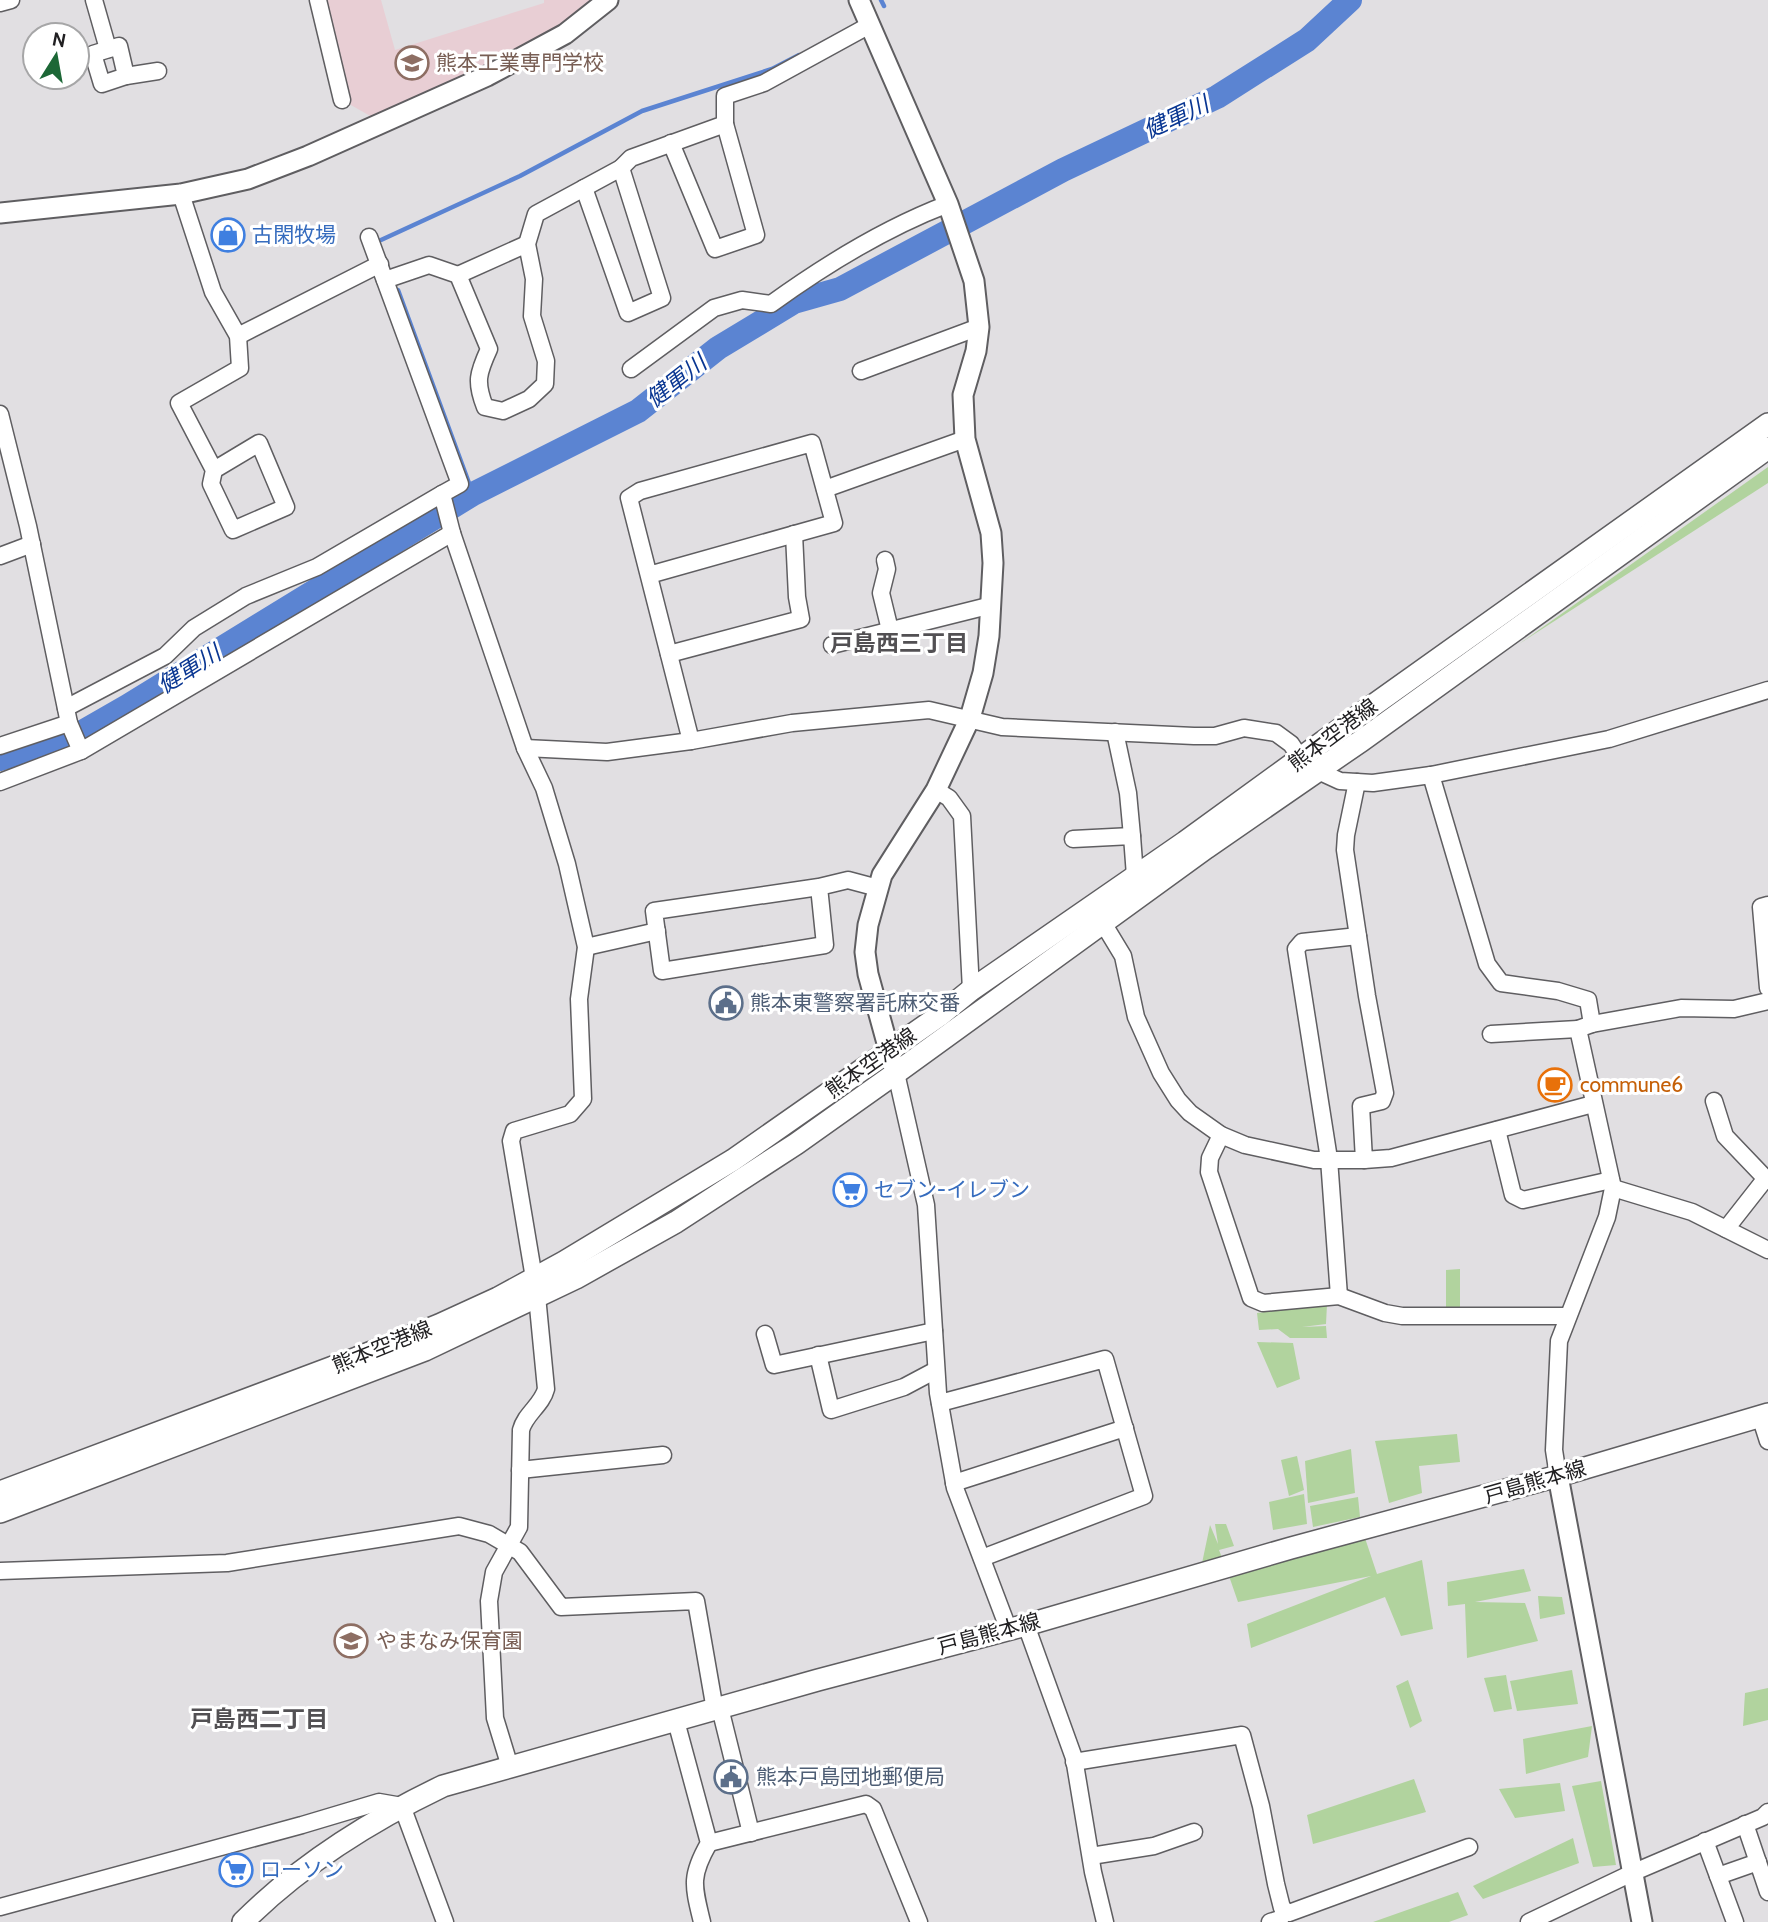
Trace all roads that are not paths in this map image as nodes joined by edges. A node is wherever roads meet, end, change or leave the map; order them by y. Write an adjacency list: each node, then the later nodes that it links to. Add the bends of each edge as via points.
1 (12, 0): 6 (street)
2 (94, 0): 8 (street)
3 (318, 0): 11 (street)
4 (608, 0): 16 (street, via 565,34 488,76 272,170)
5 (859, 0): 7 (street)
6 (0, 3)
7 (868, 26): 12 (street, via 764,83 725,96); 17 (street)
8 (108, 49): 10 (street, via 119,46); 10 (street, via 93,54 102,84)
9 (158, 71): 10 (street)
10 (126, 76)
11 (342, 100)
12 (725, 124): 13 (street); 13 (street, via 756,235 715,249)
13 (671, 143): 14 (street, via 631,158)
14 (621, 168): 15 (street); 15 (street, via 662,298 628,313)
15 (584, 188): 20 (street, via 536,214)
16 (181, 194): 18 (street); 24 (street, via 213,292)
17 (948, 204): 23 (street, via 974,281); 25 (street, via 908,219 771,304 742,300 714,308)
18 (0, 213)
19 (369, 237): 21 (street)
20 (527, 244): 22 (street); 22 (street, via 534,279 531,316 547,361 545,384 529,399 503,411 485,407 477,386 489,349)
21 (382, 272): 22 (street, via 429,265); 24 (street); 33 (street, via 460,484)
22 (458, 275)
23 (979, 327): 26 (street); 29 (street, via 963,396)
24 (238, 337): 31 (street, via 240,368 179,403)
25 (631, 369)
26 (861, 371)
27 (0, 414): 36 (street)
28 (1768, 424): 52 (main road, 熊本空港線, via 1375,704)
29 (965, 439): 32 (street); 40 (street, via 991,533)
30 (1768, 448): 52 (main road, 熊本空港線, via 1361,741)
31 (214, 470): 31 (street, via 211,484 233,530 286,507 259,443)
32 (825, 489): 35 (street, via 834,523); 39 (street, via 812,443 640,491 629,498)
33 (442, 494): 34 (street); 45 (street, via 317,568 246,596 194,628 164,656)
34 (452, 533): 50 (street); 51 (street)
35 (794, 534): 39 (street); 43 (street, via 801,619)
36 (32, 544): 37 (street); 45 (street)
37 (0, 556)
38 (885, 559): 41 (street, via 881,593)
39 (649, 575): 43 (street)
40 (992, 605): 41 (street); 46 (street)
41 (890, 630): 42 (street)
42 (832, 645)
43 (669, 654): 48 (street)
44 (1768, 690): 53 (street, via 1609,739)
45 (67, 715): 49 (street); 51 (street)
46 (970, 718): 47 (street, via 1002,727); 48 (street, via 929,710 792,723); 56 (street)
47 (1115, 732): 52 (street, via 1215,736 1244,728 1265,731 1291,744); 57 (street)
48 (691, 741): 50 (street, via 607,752)
49 (0, 746)
50 (525, 748): 66 (street, via 544,788)
51 (81, 751): 54 (street)
52 (1308, 765): 55 (street, via 1340,781); 59 (main road, 熊本空港線); 63 (main road, 熊本空港線, via 1275,802)
53 (1431, 775): 55 (street); 70 (street, via 1487,964 1501,983 1588,1000)
54 (0, 782)
55 (1357, 782): 65 (street, via 1345,843)
56 (936, 790): 61 (street, via 894,854); 68 (street, via 949,798 962,816)
57 (1132, 836): 58 (street); 59 (street)
58 (1073, 839)
59 (1135, 876): 68 (main road, 熊本空港線)
60 (819, 887): 61 (street, via 848,880); 64 (street, via 654,911); 64 (street, via 825,945 662,971)
61 (878, 888): 72 (street, via 865,952)
62 (1768, 905): 67 (street, via 1761,907)
63 (1103, 923): 73 (main road, 熊本空港線); 77 (street, via 1123,956 1136,1017 1161,1073 1190,1113)
64 (657, 931): 66 (street)
65 (1358, 936): 78 (street, via 1302,942 1296,949); 79 (street, via 1385,1093 1382,1101 1361,1106)
66 (586, 947): 84 (street, via 579,999 583,1099 570,1114 514,1131 512,1141)
67 (1768, 988)
68 (971, 990): 72 (main road, 熊本空港線)
69 (1768, 1002): 70 (street, via 1734,1009 1681,1008)
70 (1585, 1026): 71 (street); 75 (street)
71 (1491, 1034)
72 (888, 1051): 73 (street); 84 (main road, 熊本空港線, via 733,1160)
73 (896, 1073): 84 (main road, 熊本空港線, via 676,1222); 87 (street, via 926,1205)
74 (1714, 1101): 80 (street, via 1725,1136)
75 (1593, 1104): 76 (street); 81 (street)
76 (1497, 1130): 79 (street, via 1391,1158); 81 (street, via 1517,1199)
77 (1221, 1135): 78 (street, via 1278,1154); 85 (street, via 1209,1172 1251,1298 1263,1303)
78 (1329, 1159): 79 (street); 85 (street)
79 (1364, 1160)
80 (1767, 1179): 82 (street)
81 (1612, 1184): 82 (street); 86 (street, via 1607,1217)
82 (1726, 1229): 83 (street)
83 (1768, 1250)
84 (536, 1287): 96 (street, via 545,1389 523,1421); 99 (main road, 熊本空港線); 100 (main road, 熊本空港線, via 425,1350)
85 (1339, 1296): 86 (street, via 1402,1316)
86 (1568, 1316): 97 (street, via 1559,1341 1554,1450)
87 (934, 1331): 89 (street); 90 (street)
88 (765, 1334): 89 (street, via 774,1365)
89 (818, 1355): 90 (street, via 831,1410 904,1387)
90 (936, 1370): 91 (street)
91 (940, 1403): 93 (street, via 1105,1359); 98 (street)
92 (1764, 1415): 94 (street); 97 (main road, 戸島熊本線)
93 (1125, 1428): 98 (street); 102 (street, via 1144,1496)
94 (1768, 1441)
95 (663, 1455): 96 (street)
96 (520, 1470): 101 (street, via 519,1527)
97 (1558, 1476): 104 (main road, 戸島熊本線); 119 (street)
98 (954, 1483): 102 (street)
99 (0, 1492)
100 (0, 1513)
101 (510, 1545): 103 (street, via 459,1526 226,1563); 105 (street, via 561,1607 696,1601); 108 (street, via 494,1572 489,1601 495,1718)
102 (982, 1558): 104 (street)
103 (0, 1571)
104 (1017, 1626): 105 (main road, 戸島熊本線); 107 (street)
105 (718, 1709): 106 (main road, 戸島熊本線); 113 (street)
106 (676, 1721): 108 (main road, 戸島熊本線); 115 (street)
107 (1074, 1762): 117 (street); 124 (street, via 1242,1735)
108 (510, 1767): 109 (main road, 戸島熊本線, via 443,1786)
109 (401, 1806): 123 (street, via 379,1802); 125 (main road, 戸島熊本線, via 314,1861); 126 (street)
110 (1768, 1812): 111 (street)
111 (1745, 1824): 114 (street); 118 (street)
112 (1194, 1832): 117 (street, via 1154,1846)
113 (751, 1833): 115 (street); 128 (street, via 866,1804 873,1809)
114 (1705, 1841): 119 (street); 120 (street)
115 (709, 1843): 127 (street, via 696,1866 694,1889)
116 (1469, 1847): 124 (street)
117 (1091, 1856): 129 (street)
118 (1758, 1862): 120 (street); 121 (street)
119 (1632, 1873): 122 (street); 133 (street)
120 (1718, 1876): 134 (street)
121 (1768, 1892)
122 (1564, 1905): 131 (street); 132 (street)
123 (0, 1907)
124 (1285, 1911): 130 (street)
125 (243, 1922)
126 (445, 1922)
127 (702, 1922)
128 (919, 1922)
129 (1105, 1922)
130 (1270, 1922)
131 (1529, 1922)
132 (1569, 1922)
133 (1642, 1922)
134 (1735, 1922)

